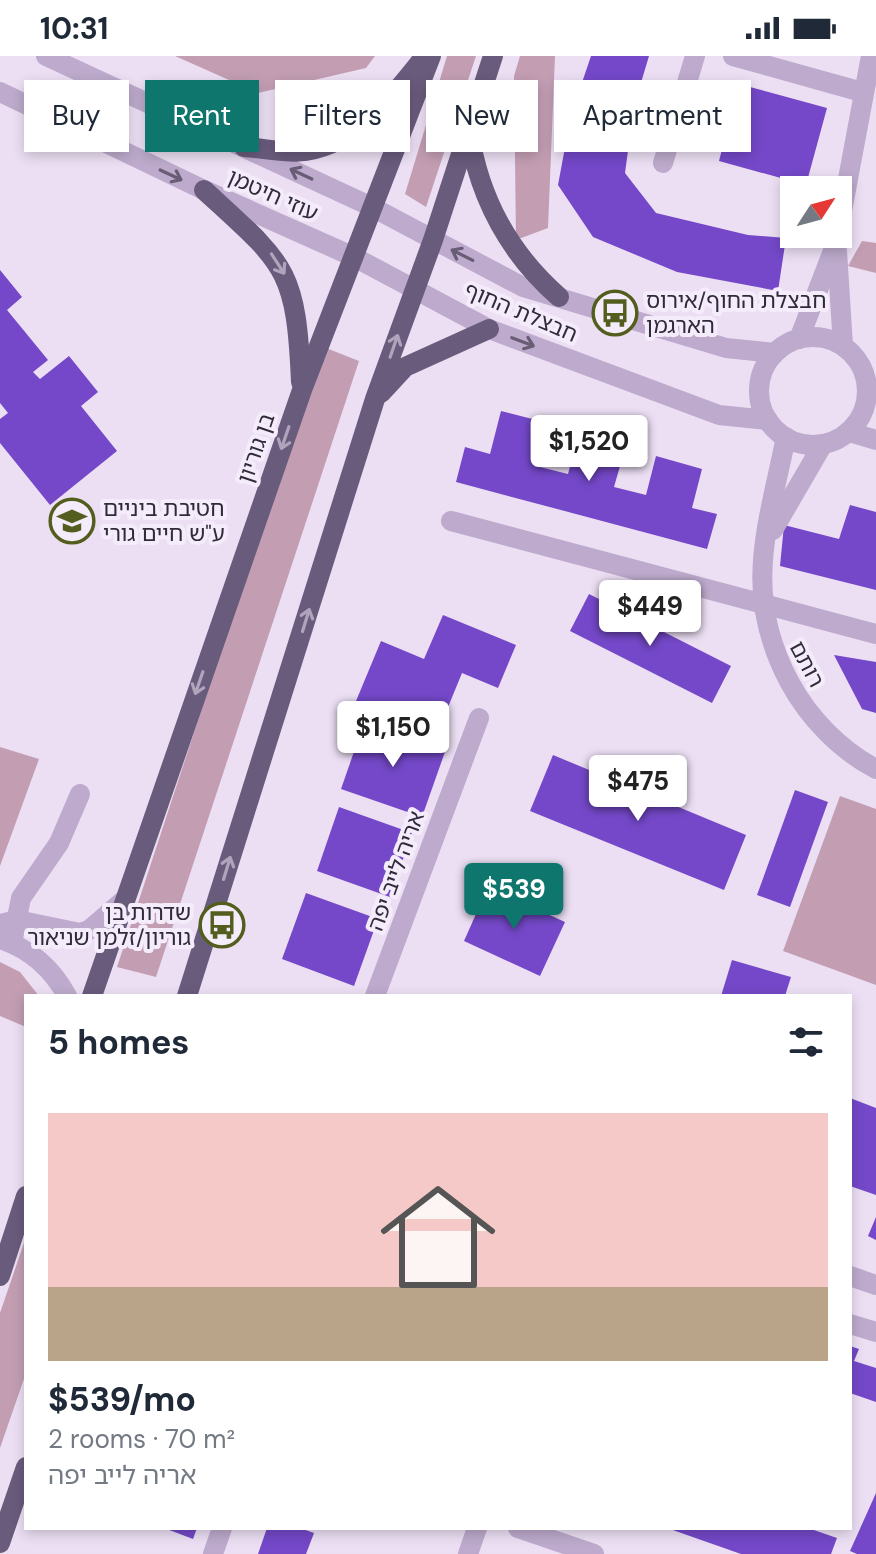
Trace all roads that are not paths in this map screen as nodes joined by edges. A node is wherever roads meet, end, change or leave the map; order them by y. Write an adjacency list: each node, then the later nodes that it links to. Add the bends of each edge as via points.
1 (46, 56): 11 (street, עוזי חיטמן)
2 (425, 56): 12 (main road, via 388,102 347,136 304,152)
3 (431, 56): 19 (main road, בן גוריון)
4 (493, 56): 8 (main road)
5 (695, 56): 16 (street)
6 (733, 56): 10 (street)
7 (871, 56): 10 (street)
8 (485, 80)
9 (0, 92): 18 (street, עוזי חיטמן, one-way to 18)
10 (862, 92): 17 (street)
11 (145, 102)
12 (259, 148)
13 (255, 152): 19 (street, עוזי חיטמן, one-way to 13)
14 (461, 152): 20 (main road)
15 (473, 152): 25 (main road, via 480,184 508,243)
16 (663, 163)
17 (848, 176)
18 (204, 190): 23 (street, עוזי חיטמן); 31 (main road, one-way to 31, via 284,270 298,322)
19 (372, 207): 20 (street, חבצלת החוף); 23 (main road, בן גוריון)
20 (433, 240): 24 (main road); 25 (street, חבצלת החוף, one-way to 20, via 523,287)
21 (834, 248): 27 (street)
22 (836, 248): 28 (street)
23 (354, 257): 24 (street, חבצלת החוף); 31 (main road, בן גוריון)
24 (413, 290): 26 (street, חבצלת החוף); 32 (main road, one-way to 24)
25 (559, 297): 29 (street, חבצלת החוף, via 726,348)
26 (489, 329): 32 (main road, via 405,367); 33 (street, חבצלת החוף, one-way to 33, via 719,415)
27 (799, 339): 28 (street); 29 (street)
28 (843, 346): 30 (street)
29 (775, 353): 33 (street, via 760,385)
30 (872, 389): 34 (street)
31 (302, 390): 45 (main road, בן גוריון, one-way to 45)
32 (375, 399): 50 (main road, one-way to 32)
33 (768, 420): 35 (street)
34 (849, 432): 36 (street); 37 (street)
35 (786, 437): 37 (street); 39 (street, רותם)
36 (876, 440)
37 (823, 444): 39 (street, רותם)
38 (451, 521): 40 (street)
39 (763, 547): 40 (street, רותם)
40 (762, 604): 41 (street); 43 (street, רותם, via 771,648 806,712)
41 (876, 634)
42 (479, 718): 51 (street, אריה לייב יפה)
43 (876, 769)
44 (80, 794): 46 (street, via 59,843)
45 (124, 900): 46 (street, via 80,933); 49 (main road, בן גוריון)
46 (8, 922): 47 (street)
47 (6, 941): 48 (street, via 42,963)
48 (66, 994)
49 (93, 994)
50 (190, 994)
51 (376, 994)
52 (24, 1202): 53 (main road)
53 (0, 1276)
54 (852, 1277): 55 (street)
55 (876, 1285)
56 (852, 1325): 57 (street)
57 (876, 1332)
58 (24, 1473): 62 (main road)
59 (221, 1530): 63 (street)
60 (476, 1530): 64 (street)
61 (524, 1530): 65 (street)
62 (0, 1543)
63 (213, 1554)
64 (468, 1554)
65 (594, 1554)

